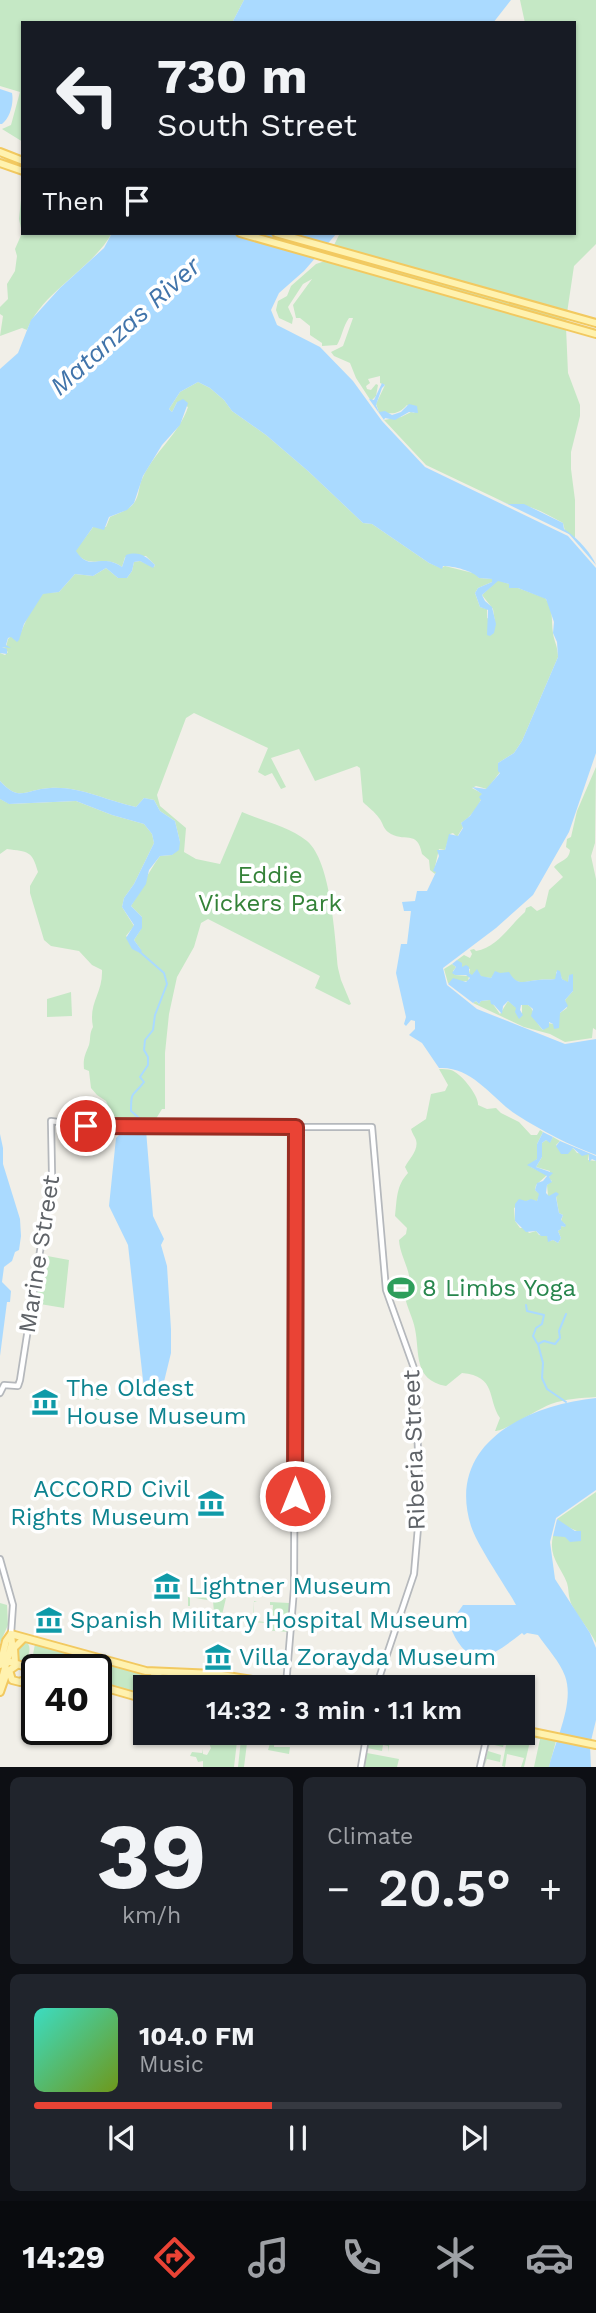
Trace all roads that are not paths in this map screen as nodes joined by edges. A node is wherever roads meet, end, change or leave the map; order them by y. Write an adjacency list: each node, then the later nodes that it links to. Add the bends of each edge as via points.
1 (0, 152): 2 (main road)
2 (21, 160)
3 (0, 163): 4 (main road)
4 (21, 170)
5 (247, 235): 8 (main road)
6 (283, 235): 7 (main road)
7 (596, 323)
8 (596, 334)
9 (296, 1127): 10 (street, Marine Street, via 86,1126 51,1121 52,1174 18,1386 5,1385); 20 (street, via 294,1588); 21 (street, Riberia Street, via 372,1127 386,1290 416,1379 420,1504 414,1574)
10 (0, 1392)
11 (0, 1559): 12 (street, via 13,1605)
12 (11, 1634): 13 (main road); 14 (main road); 15 (main road, via 12,1643)
13 (24, 1638): 16 (main road, via 14,1648); 18 (main road)
14 (0, 1646)
15 (2, 1661): 16 (main road); 23 (main road)
16 (14, 1666): 17 (main road); 22 (main road, via 9,1676); 25 (main road)
17 (21, 1667)
18 (153, 1673): 19 (main road)
19 (221, 1675)
20 (287, 1675)
21 (380, 1675)
22 (21, 1682)
23 (0, 1686)
24 (112, 1690): 26 (main road)
25 (0, 1692)
26 (133, 1696)
27 (535, 1733): 28 (main road)
28 (594, 1744)
29 (365, 1745): 31 (street)
30 (485, 1745): 32 (street)
31 (361, 1767)
32 (480, 1767)

